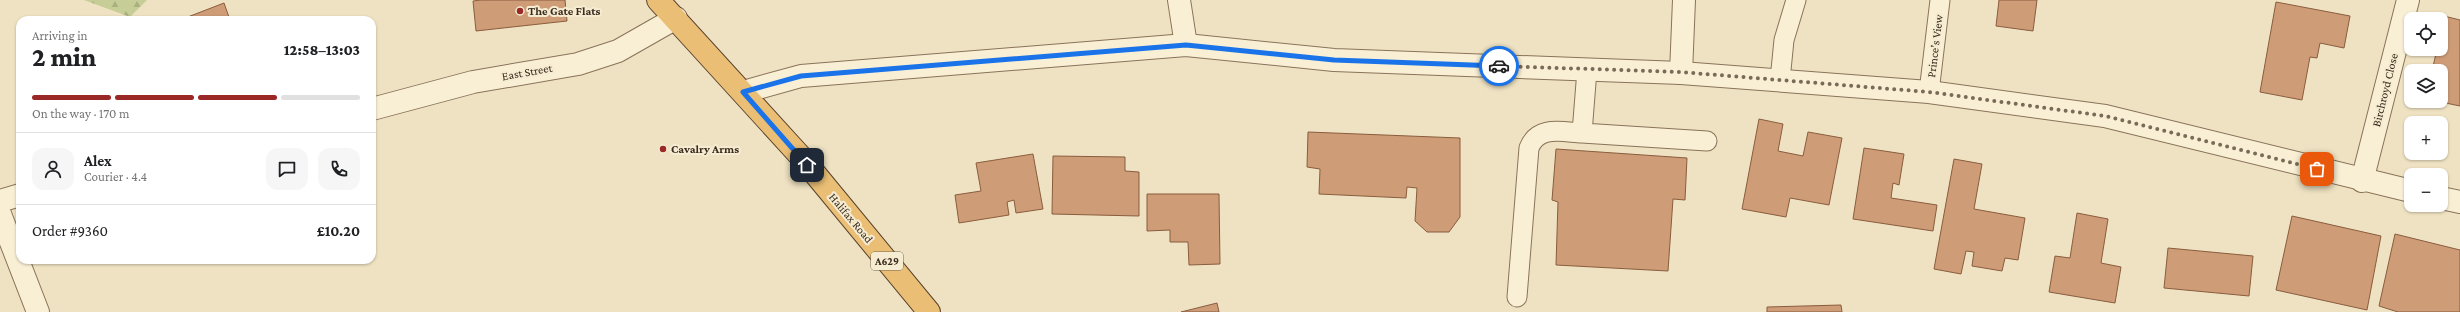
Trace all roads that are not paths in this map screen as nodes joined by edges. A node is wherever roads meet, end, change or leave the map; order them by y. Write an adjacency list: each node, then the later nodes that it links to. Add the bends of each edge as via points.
1 (658, 0): 7 (highway, Halifax Road / A629)
2 (1179, 0): 8 (street)
3 (1684, 0): 10 (street)
4 (1796, 0): 11 (lane, via 1784,40)
5 (1940, 0): 13 (lane, Prince's View)
6 (2408, 0): 17 (street, Birchroyd Close)
7 (676, 18): 12 (highway, Halifax Road / A629); 14 (street, East Street, via 618,51 578,64 473,82)
8 (1186, 45): 9 (street, via 1334,60); 12 (street, via 801,76)
9 (1587, 70): 10 (street); 15 (lane)
10 (1680, 72): 11 (street)
11 (1780, 80): 13 (street)
12 (743, 92): 28 (highway, Halifax Road / A629, via 802,158)
13 (1929, 92): 17 (street, via 2105,116)
14 (376, 107)
15 (1582, 133): 16 (lane); 26 (lane, via 1551,131 1532,139 1529,148)
16 (1707, 141)
17 (2362, 181): 18 (street)
18 (2404, 190)
19 (16, 197): 21 (street)
20 (2448, 199): 22 (street)
21 (0, 201)
22 (2460, 202)
23 (0, 214): 24 (street)
24 (16, 255)
25 (19, 264): 27 (street)
26 (1517, 297)
27 (38, 312)
28 (929, 312)

